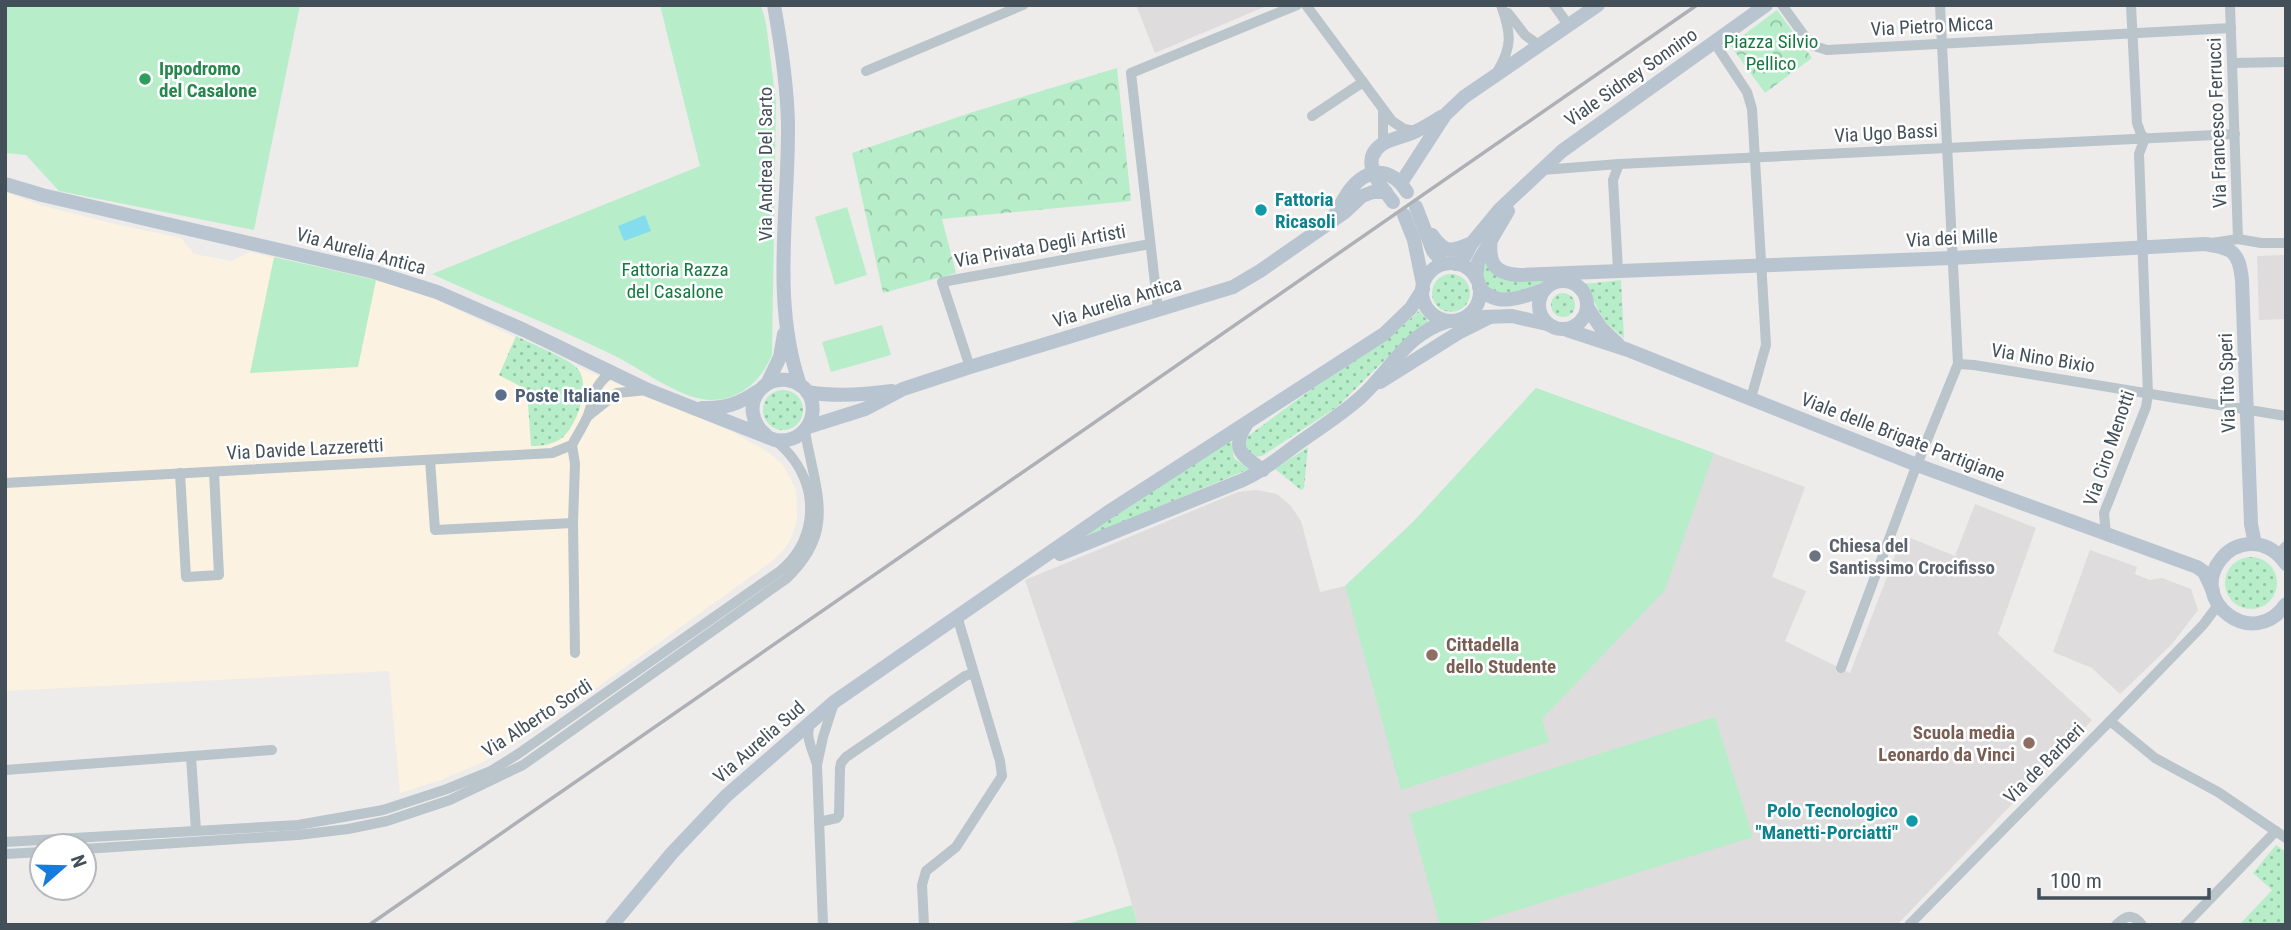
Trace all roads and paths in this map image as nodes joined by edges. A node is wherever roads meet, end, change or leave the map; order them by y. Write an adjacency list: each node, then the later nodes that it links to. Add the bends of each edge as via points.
1 (774, 5): 62 (main road, Via Andrea Del Sarto, via 788,121)
2 (1023, 5): 21 (street)
3 (1297, 5): 46 (street, via 1131,74)
4 (1306, 5): 23 (street)
5 (1501, 5): 18 (street); 22 (street, via 1510,43)
6 (1554, 5): 13 (street)
7 (1598, 5): 13 (main road)
8 (1766, 5): 16 (main road, Viale Sidney Sonnino)
9 (1782, 5): 17 (street, Via Pietro Micca, via 1808,42 1818,48)
10 (1940, 5): 17 (street)
11 (2131, 5): 15 (street)
12 (2230, 5): 14 (street, Via Francesco Ferrucci)
13 (1569, 26): 18 (main road)
14 (2231, 28): 15 (street, Via Pietro Micca); 20 (street, Via Francesco Ferrucci)
15 (2132, 33): 17 (street, Via Pietro Micca); 29 (street, via 2137,123)
16 (1714, 42): 32 (street, via 1747,92); 34 (main road, Viale Sidney Sonnino)
17 (1941, 43): 31 (street)
18 (1540, 46): 22 (main road)
19 (2286, 62): 20 (street)
20 (2232, 63): 28 (street, Via Francesco Ferrucci)
21 (866, 71)
22 (1494, 76): 25 (main road)
23 (1363, 82): 24 (street); 26 (street)
24 (1383, 110): 27 (street, via 1397,126); 30 (street)
25 (1445, 115): 27 (main road); 35 (main road, via 1404,188 1391,175)
26 (1312, 116)
27 (1416, 131): 30 (main road)
28 (2235, 134): 29 (street, Via Ugo Bassi); 43 (street, Via Francesco Ferrucci)
29 (2145, 138): 31 (street, Via Ugo Bassi); 48 (street, Via Ciro Menotti, via 2139,154)
30 (1383, 143): 35 (main road, via 1371,158)
31 (1947, 148): 32 (street, Via Ugo Bassi); 49 (street)
32 (1755, 157): 33 (street, Via Ugo Bassi); 51 (street)
33 (1619, 164): 34 (street, Via Ugo Bassi); 52 (street, via 1613,175)
34 (1540, 170): 37 (main road, Viale Sidney Sonnino)
35 (1374, 174): 40 (main road, Via Aurelia Antica, via 1355,184); 40 (main road, Via Aurelia Antica, via 1390,197 1373,191)
36 (5, 184): 66 (main road, Via Aurelia Antica, via 374,272 437,292)
37 (1524, 187): 42 (main road, Viale Sidney Sonnino); 44 (main road, Viale Sidney Sonnino)
38 (1416, 206): 41 (main road)
39 (1404, 215): 55 (main road)
40 (1329, 223): 58 (main road, Via Aurelia Antica, via 1233,287)
41 (1425, 226): 44 (main road, via 1446,250); 50 (main road, via 1433,251)
42 (1491, 237): 52 (main road, via 1490,259 1508,274); 53 (main road, Viale Sidney Sonnino, via 1478,262)
43 (2238, 239): 45 (street, Via dei Mille); 47 (street, Via dei Mille)
44 (1472, 243): 50 (main road, Viale Sidney Sonnino, via 1465,257)
45 (2286, 243)
46 (1150, 244): 58 (street); 68 (street, Via Privata Degli Artisti, via 942,282)
47 (2205, 244): 48 (main road, Via dei Mille); 80 (main road, Via Tito Speri, via 2231,250 2239,259)
48 (2144, 247): 49 (main road, Via dei Mille); 76 (street, Via Ciro Menotti)
49 (1952, 258): 51 (main road, Via dei Mille); 67 (street)
50 (1450, 264): 53 (main road, via 1470,270); 55 (main road, via 1433,270)
51 (1762, 264): 52 (main road, Via dei Mille); 77 (street, via 1766,345)
52 (1617, 270): 54 (main road, Via dei Mille)
53 (1478, 282): 56 (main road, via 1485,294 1499,300); 60 (main road, via 1477,305)
54 (1574, 283): 56 (main road, via 1561,281); 57 (main road, via 1586,296)
55 (1423, 287): 61 (main road, via 1431,313); 83 (main road, via 1411,308 1384,334)
56 (1544, 290): 63 (main road, via 1539,304)
57 (1588, 308): 64 (main road, via 1581,322); 65 (main road)
58 (1158, 310): 68 (main road, Via Aurelia Antica)
59 (1490, 317): 60 (main road); 63 (main road, via 1512,316); 70 (main road)
60 (1464, 318): 61 (main road)
61 (1449, 321): 70 (main road, via 1408,344)
62 (786, 323): 72 (main road, Via Andrea Del Sarto, via 780,357); 73 (main road, Via Andrea Del Sarto)
63 (1547, 324): 64 (main road)
64 (1567, 330): 65 (main road, Viale delle Brigate Partigiane)
65 (1623, 348): 77 (main road, Viale delle Brigate Partigiane)
66 (591, 362): 69 (main road, Via Aurelia Antica); 71 (street)
67 (1958, 364): 76 (street, Via Nino Bixio); 88 (street)
68 (970, 367): 74 (main road, Via Aurelia Antica)
69 (612, 372): 71 (street); 75 (main road, Via Aurelia Antica); 78 (street)
70 (1372, 386): 89 (main road)
71 (596, 387): 81 (street)
72 (763, 387): 73 (main road, Via Aurelia Antica, via 781,380); 79 (main road, Via Aurelia Antica, via 727,407); 85 (main road, via 752,412 756,425)
73 (803, 388): 74 (main road, Via Aurelia Antica, via 857,396); 84 (main road, via 813,409)
74 (904, 389): 84 (main road, Via Aurelia Antica, via 865,409)
75 (648, 390): 78 (street, via 626,391); 79 (main road, Via Aurelia Antica)
76 (2148, 394): 80 (street, Via Nino Bixio); 94 (street, Via Ciro Menotti, via 2104,513)
77 (1751, 398): 88 (main road, Viale delle Brigate Partigiane)
78 (607, 400): 81 (street)
79 (688, 407): 85 (main road, Via Aurelia Antica)
80 (2247, 410): 82 (street, Via Nino Bixio); 95 (main road, Via Tito Speri)
81 (588, 416): 86 (street)
82 (2286, 416)
83 (1246, 425): 89 (main road, via 1238,442 1240,451); 97 (main road)
84 (806, 429): 85 (main road, Via Aurelia Antica, via 791,439); 120 (street, Via Alberto Sordi, via 820,517 802,562 786,579 523,765 450,800 348,829)
85 (771, 437): 117 (street, Via Alberto Sordi, via 796,462 811,510 805,540 794,557 559,727 491,771 383,810 298,825)
86 (572, 445): 87 (street, Via Davide Lazzeretti, via 552,453); 93 (street)
87 (430, 460): 90 (street, Via Davide Lazzeretti); 93 (street, via 435,530)
88 (1917, 465): 94 (main road, Viale delle Brigate Partigiane); 104 (street)
89 (1263, 470): 97 (main road)
90 (214, 471): 91 (street, Via Davide Lazzeretti); 91 (street, via 219,575 208,576 186,577)
91 (180, 473): 92 (street, Via Davide Lazzeretti)
92 (5, 483)
93 (573, 523): 103 (street)
94 (2106, 535): 98 (main road, Viale delle Brigate Partigiane, via 2197,567 2204,572)
95 (2255, 544): 96 (main road); 98 (main road, via 2234,548 2219,561 2212,581)
96 (2283, 555)
97 (1024, 571): 100 (main road, Via Aurelia Sud)
98 (2215, 598): 101 (main road, via 2225,613 2242,622); 107 (street, Via de Barberi, via 2203,625)
99 (2286, 604): 101 (main road)
100 (957, 616): 105 (street); 106 (main road, Via Aurelia Sud)
101 (2262, 622): 102 (main road)
102 (2286, 625)
103 (575, 653)
104 (1841, 668)
105 (974, 673): 116 (street, via 846,757 841,763 839,815); 125 (street, via 1002,776 956,847 926,871)
106 (834, 702): 108 (main road, Via Aurelia Sud); 109 (street)
107 (2110, 721): 118 (street, via 2155,758 2218,792); 126 (street, Via de Barberi, via 1926,901)
108 (810, 722): 109 (street, via 819,727); 110 (main road, Via Aurelia Sud); 111 (street)
109 (823, 737): 114 (street)
110 (791, 739): 111 (street); 123 (main road, Via Aurelia Sud, via 726,796)
111 (809, 744): 114 (street)
112 (272, 750): 113 (street)
113 (191, 757): 115 (street); 117 (street)
114 (817, 765): 116 (street)
115 (5, 770)
116 (819, 822): 124 (street)
117 (196, 830): 119 (street, Via Alberto Sordi)
118 (2281, 835): 129 (street)
119 (5, 842)
120 (98, 848)
121 (28, 853): 122 (street)
122 (5, 854)
123 (612, 925)
124 (823, 925)
125 (924, 925)
126 (1909, 925)
127 (2116, 925): 128 (street, via 2130,916)
128 (2142, 925)
129 (2185, 925)

